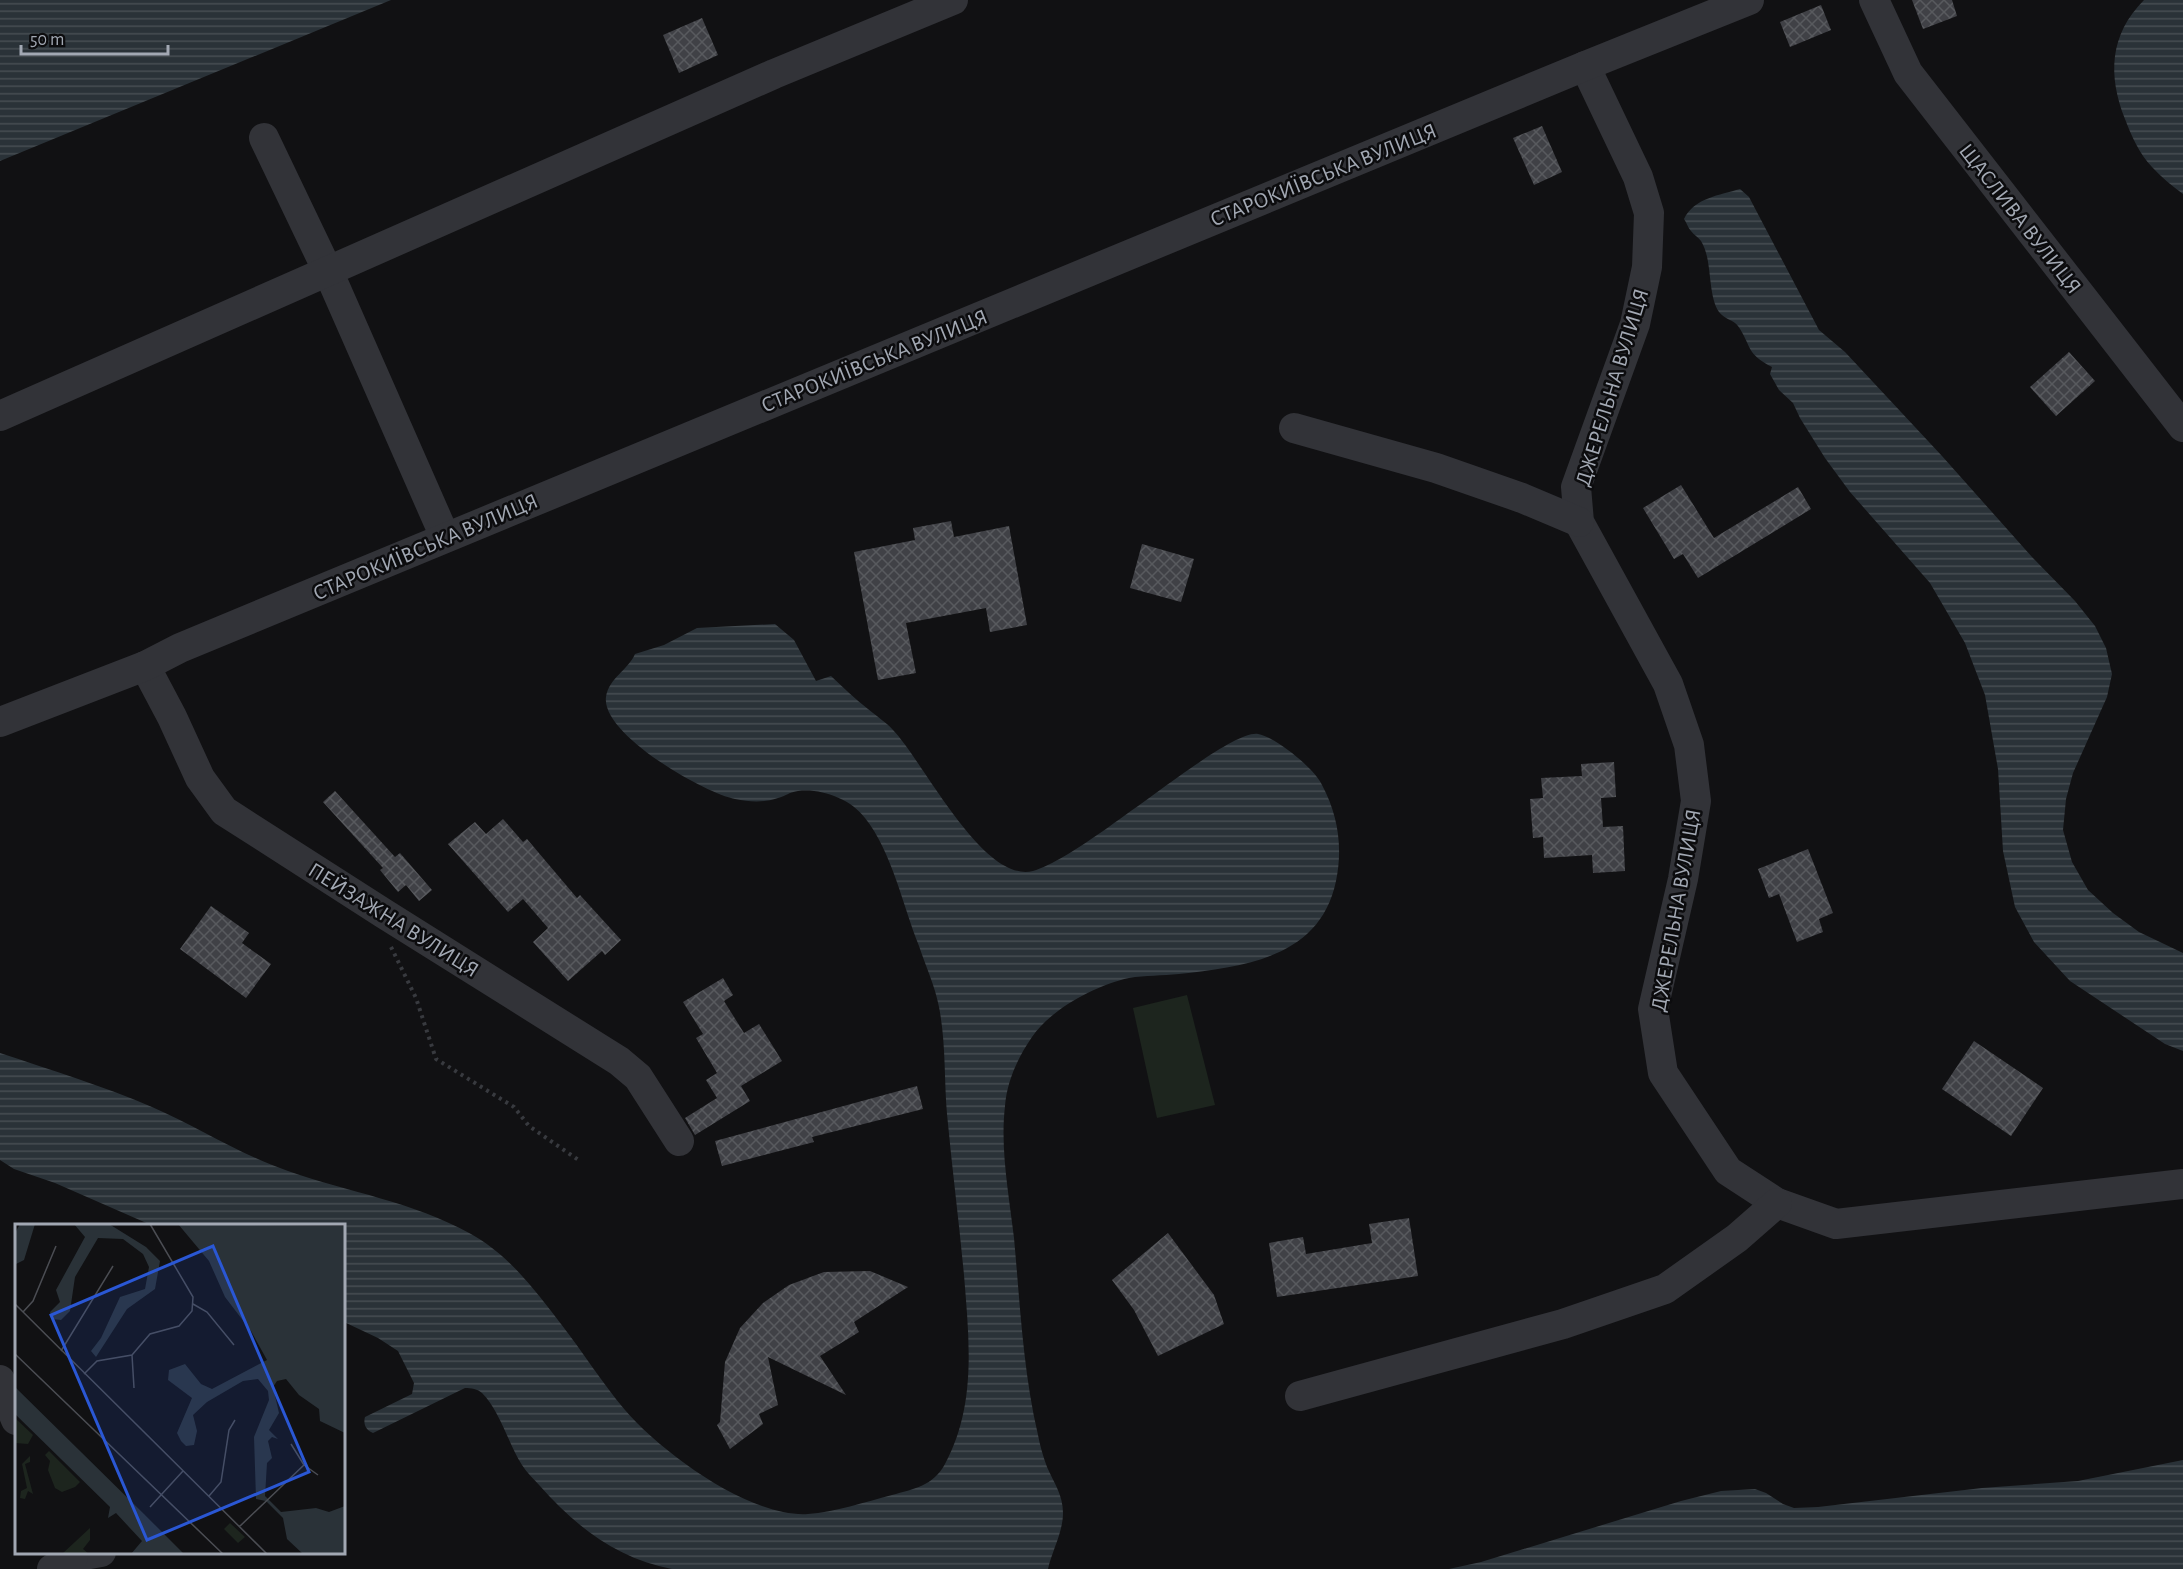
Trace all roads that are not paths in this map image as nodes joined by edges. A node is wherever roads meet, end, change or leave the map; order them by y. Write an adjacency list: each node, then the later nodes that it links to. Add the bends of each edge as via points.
1 (953, 0): 6 (street, via 774,74)
2 (1749, 0): 4 (street, СТАРОКИЇВСЬКА ВУЛИЦЯ)
3 (1874, 0): 8 (street, ЩАСЛИВА ВУЛИЦЯ, via 1908,73)
4 (1585, 66): 10 (street, ДЖЕРЕЛЬНА ВУЛИЦЯ, via 1638,177 1649,213 1647,267 1635,324 1576,487); 11 (street, СТАРОКИЇВСЬКА ВУЛИЦЯ)
5 (264, 138): 6 (street)
6 (330, 276): 7 (street); 11 (street)
7 (0, 416)
8 (2183, 427)
9 (1294, 428): 10 (street, via 1436,468)
10 (1579, 522): 16 (street, ДЖЕРЕЛЬНА ВУЛИЦЯ, via 1668,684 1689,745 1696,801 1683,879 1653,1009 1663,1073 1728,1171)
11 (445, 537): 12 (street, СТАРОКИЇВСЬКА ВУЛИЦЯ)
12 (145, 666): 13 (street, СТАРОКИЇВСЬКА ВУЛИЦЯ); 14 (street, ПЕЙЗАЖНА ВУЛИЦЯ, via 200,778 224,811 619,1061 638,1077)
13 (0, 722)
14 (679, 1141)
15 (2183, 1184): 16 (street, ДЖЕРЕЛЬНА ВУЛИЦЯ, via 1836,1224)
16 (1777, 1203): 18 (street, via 1737,1238 1665,1289 1563,1324)
17 (0, 1380): 19 (street)
18 (1300, 1396)
19 (15, 1418)

